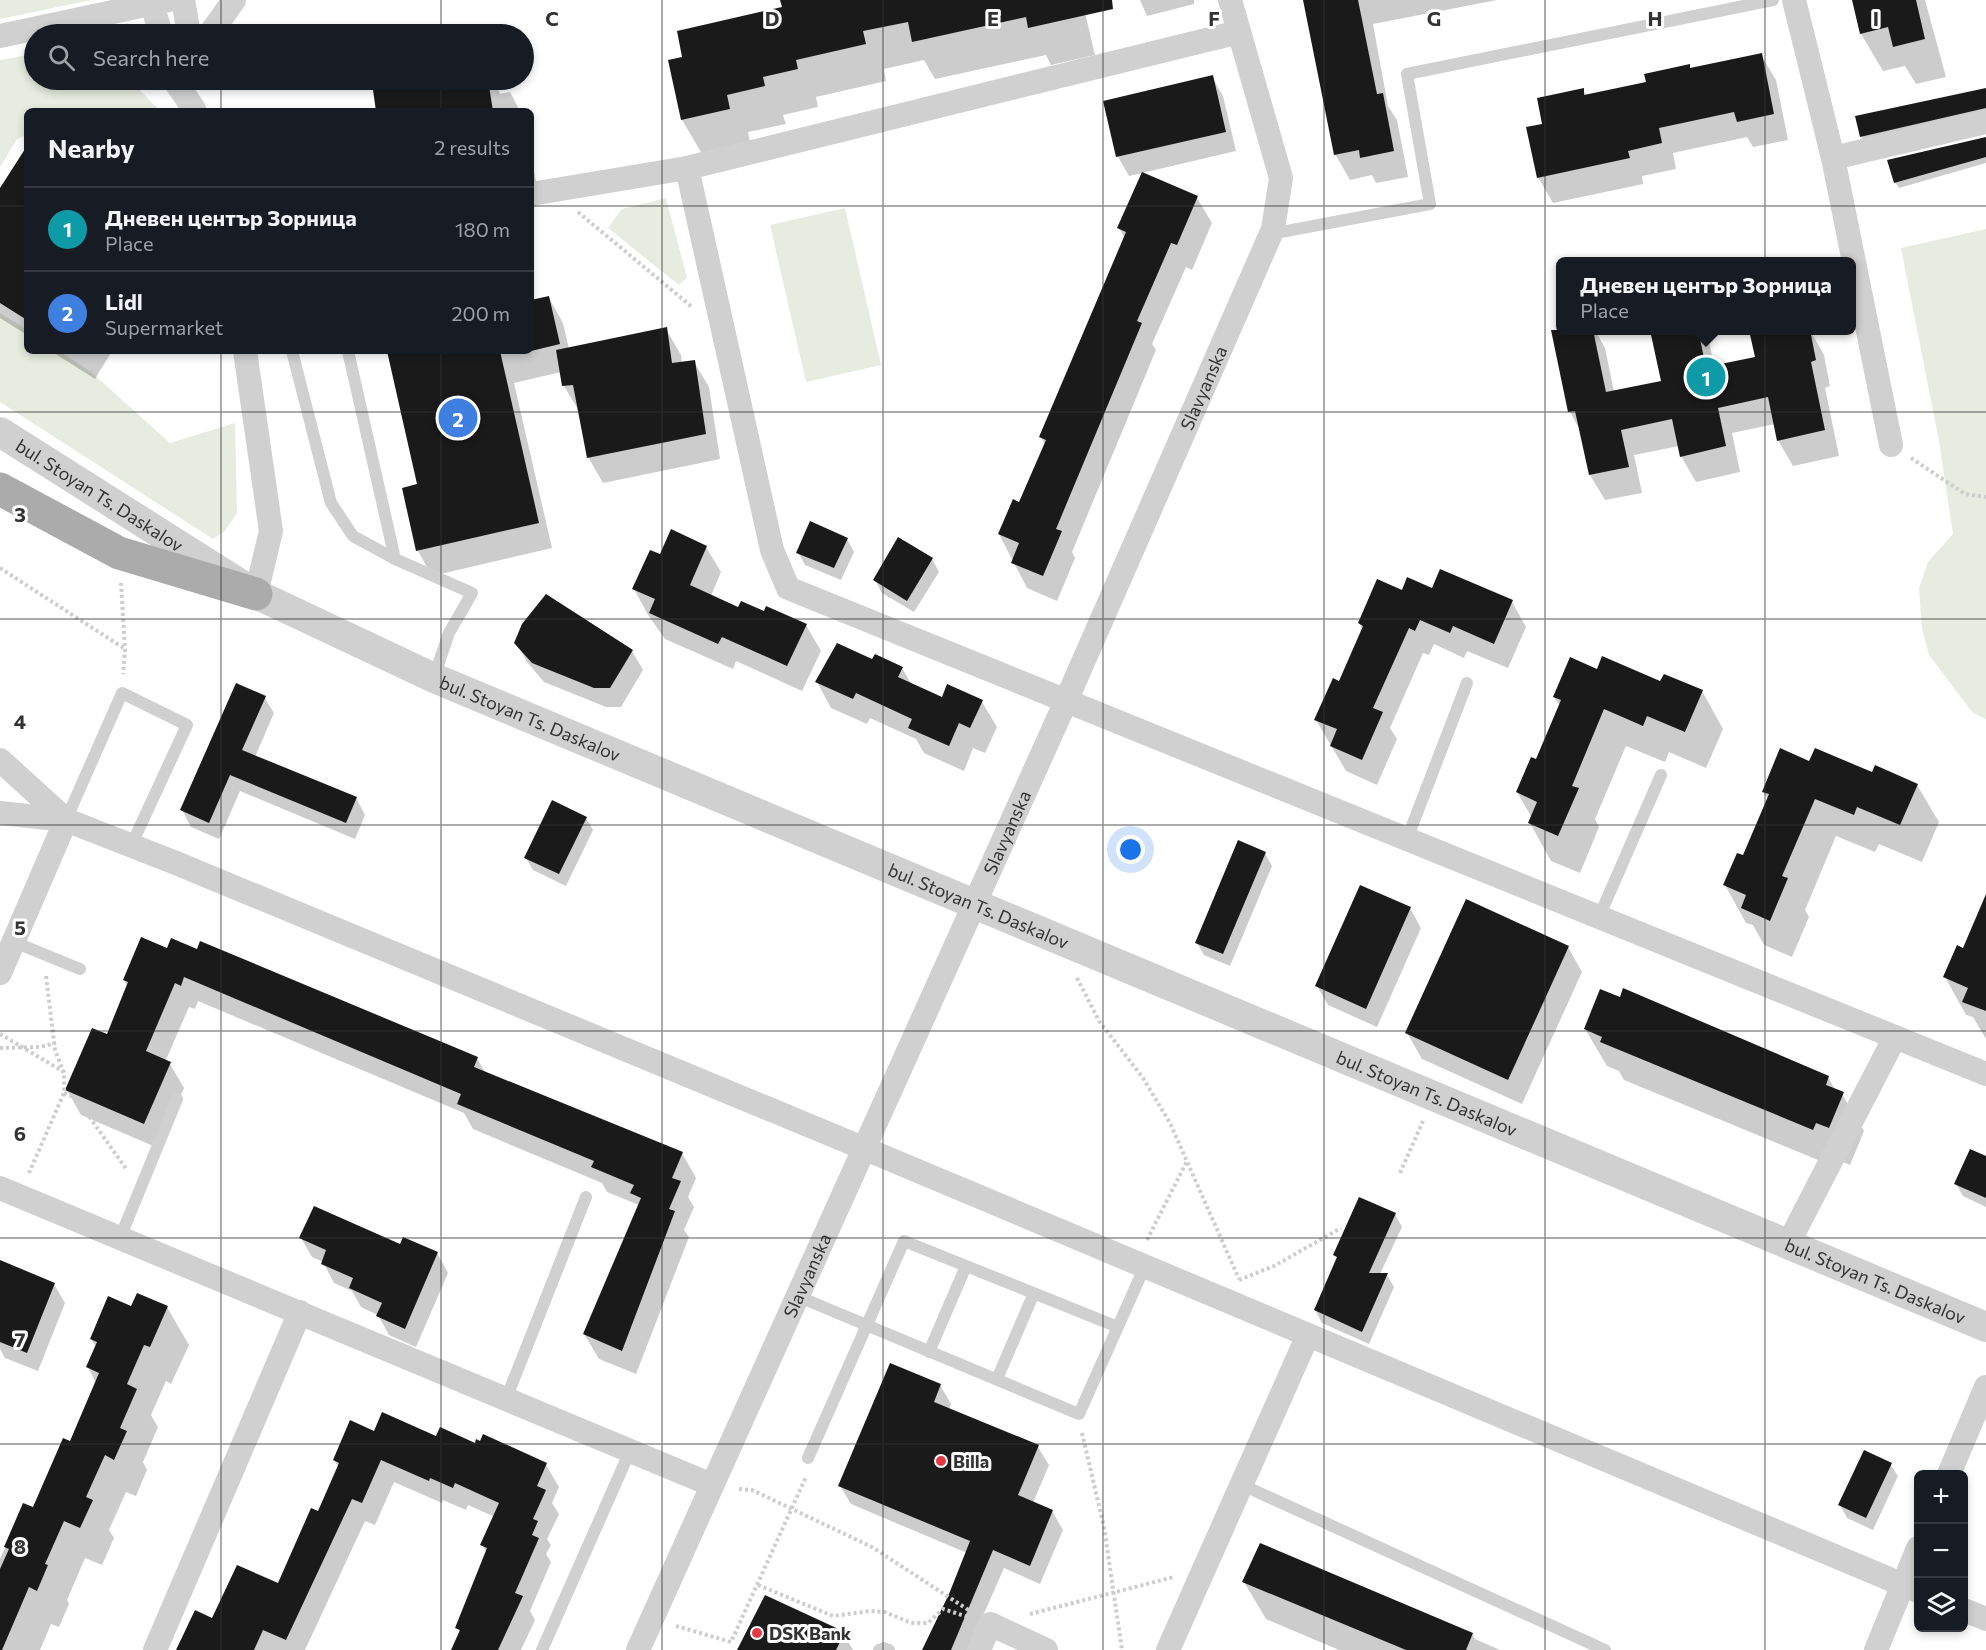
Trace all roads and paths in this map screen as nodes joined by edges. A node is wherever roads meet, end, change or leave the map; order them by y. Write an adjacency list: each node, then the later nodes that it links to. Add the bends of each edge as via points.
1 (183, 0): 11 (street)
2 (234, 0): 12 (street)
3 (1230, 0): 14 (street, Slavyanska)
4 (1773, 0): 24 (lane, via 1407,74 1430,204)
5 (1794, 0): 21 (street)
6 (161, 2): 7 (street); 10 (street)
7 (60, 22): 8 (street); 9 (street)
8 (51, 24)
9 (65, 24)
10 (160, 24)
11 (187, 24)
12 (217, 24)
13 (24, 30): 15 (street)
14 (1239, 32): 22 (street); 24 (street, Slavyanska, via 1281,178)
15 (0, 36)
16 (181, 90): 18 (street)
17 (195, 90): 19 (street)
18 (194, 108)
19 (195, 108)
20 (1986, 122): 21 (street)
21 (1833, 158): 25 (street)
22 (687, 168): 23 (street); 27 (street)
23 (541, 193): 27 (path)
24 (1270, 234): 43 (street, Slavyanska)
25 (1853, 257)
26 (1856, 272): 32 (street)
27 (724, 334): 43 (street, via 772,550 788,588)
28 (245, 354): 38 (street, via 272,531)
29 (293, 354): 36 (lane, via 331,503 353,537)
30 (349, 354): 36 (lane)
31 (0, 432): 38 (street, bul. Stoyan Ts. Daskalov)
32 (1891, 445): 34 (path, via 1965,494)
33 (0, 489): 35 (main road)
34 (1986, 497)
35 (119, 553): 38 (main road); 39 (path)
36 (395, 559): 40 (lane, via 472,593 449,633)
37 (0, 568): 39 (path)
38 (255, 594): 40 (street, bul. Stoyan Ts. Daskalov)
39 (125, 649): 42 (path)
40 (434, 678): 50 (street, bul. Stoyan Ts. Daskalov)
41 (1467, 683): 48 (lane)
42 (122, 693): 47 (lane); 49 (lane, via 187,725)
43 (1066, 701): 48 (street); 50 (street, Slavyanska)
44 (0, 760): 47 (street)
45 (1661, 776): 51 (lane)
46 (0, 813): 47 (street)
47 (66, 820): 49 (street); 52 (street)
48 (1407, 839): 51 (street)
49 (131, 846): 67 (street)
50 (973, 904): 53 (street, bul. Stoyan Ts. Daskalov); 67 (street, Slavyanska)
51 (1599, 917): 58 (street)
52 (14, 942): 54 (lane); 56 (street)
53 (1069, 942): 65 (street, bul. Stoyan Ts. Daskalov); 68 (path, via 1078,985 1143,1078)
54 (44, 954): 55 (lane); 59 (path)
55 (80, 969)
56 (0, 973)
57 (0, 1034): 60 (path)
58 (1895, 1037): 63 (street); 75 (street)
59 (56, 1043): 60 (path); 62 (path)
60 (23, 1047): 61 (path); 62 (path)
61 (0, 1048)
62 (64, 1072): 64 (path)
63 (1986, 1074)
64 (63, 1093): 70 (path, via 76,1098); 71 (path)
65 (1435, 1096): 69 (path); 75 (street, bul. Stoyan Ts. Daskalov)
66 (177, 1099): 70 (lane)
67 (863, 1148): 76 (street); 81 (street, Slavyanska)
68 (1187, 1161): 76 (path); 78 (path)
69 (1400, 1173)
70 (140, 1188): 74 (lane)
71 (9, 1192): 74 (street)
72 (586, 1197): 91 (lane)
73 (1341, 1228): 78 (path, via 1274,1266)
74 (120, 1238): 82 (street)
75 (1788, 1244): 85 (street, bul. Stoyan Ts. Daskalov)
76 (1140, 1264): 79 (street); 86 (lane)
77 (966, 1266): 80 (lane); 84 (lane, via 904,1241); 88 (lane)
78 (1239, 1280): 79 (path); 83 (path)
79 (1204, 1291): 83 (street)
80 (1034, 1293): 86 (lane); 89 (lane)
81 (796, 1296): 84 (lane); 97 (street, Slavyanska)
82 (300, 1312): 91 (street); 108 (street)
83 (1254, 1312): 87 (street)
84 (866, 1326): 88 (lane); 94 (lane)
85 (1986, 1327)
86 (1118, 1328): 92 (lane)
87 (1308, 1335): 96 (street); 102 (street)
88 (929, 1352): 89 (lane)
89 (997, 1380): 92 (lane)
90 (1986, 1387): 95 (street)
91 (507, 1399): 93 (street)
92 (1079, 1414): 103 (path, via 1104,1527)
93 (630, 1451): 97 (street); 109 (lane)
94 (808, 1458): 98 (path, via 811,1464)
95 (1951, 1470)
96 (1240, 1484): 99 (street); 117 (lane)
97 (712, 1485): 98 (path, via 752,1490); 105 (street, Slavyanska)
98 (793, 1509): 101 (path); 107 (path, via 872,1546)
99 (1203, 1569): 103 (path); 116 (street)
100 (1914, 1571): 102 (street)
101 (758, 1585): 105 (path, via 731,1642); 107 (path, via 833,1616 885,1612 911,1623 928,1623 943,1609)
102 (1911, 1588): 118 (street)
103 (1113, 1593): 107 (path); 115 (path)
104 (1968, 1612): 106 (street)
105 (652, 1618): 110 (street, Slavyanska)
106 (1986, 1620)
107 (990, 1624): 113 (street); 114 (street)
108 (155, 1650)
109 (542, 1650)
110 (638, 1650)
111 (879, 1650): 112 (lane)
112 (889, 1650)
113 (979, 1650)
114 (1046, 1650)
115 (1122, 1650)
116 (1168, 1650)
117 (1605, 1650)
118 (1876, 1650)

